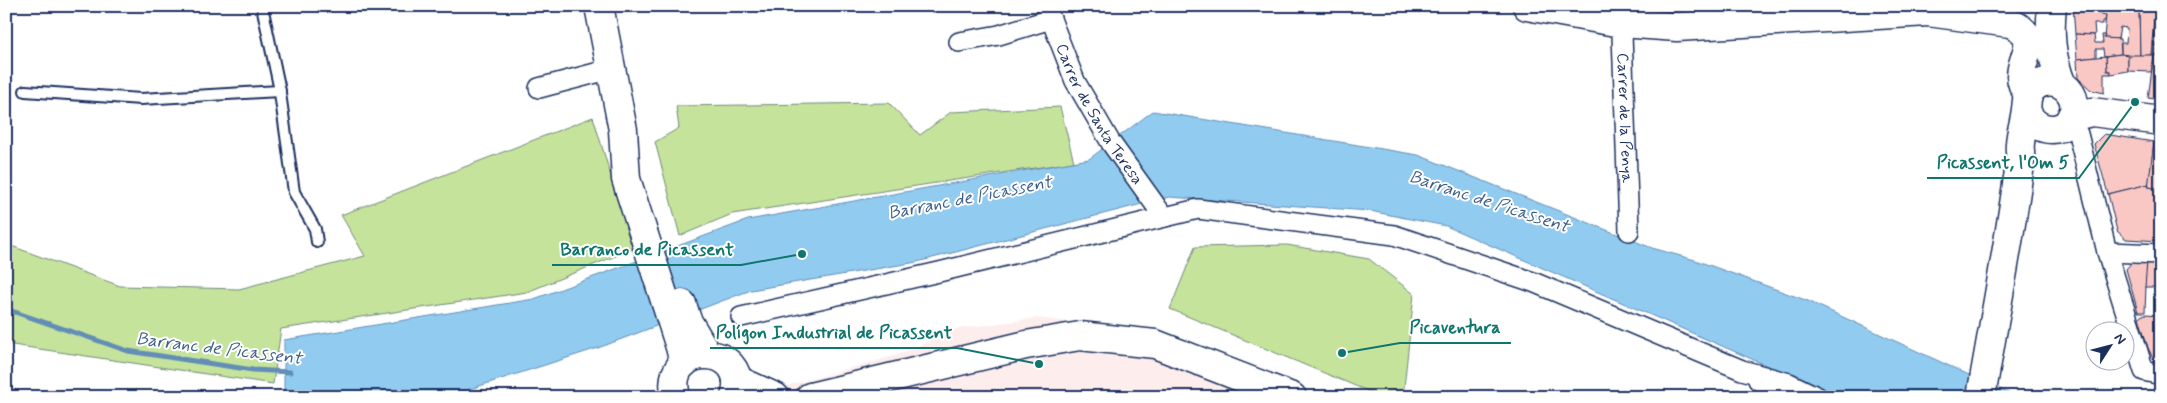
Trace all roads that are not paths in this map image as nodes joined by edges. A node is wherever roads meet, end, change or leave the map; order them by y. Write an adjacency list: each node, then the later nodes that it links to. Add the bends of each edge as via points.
1 (262, 6): 13 (lane)
2 (599, 6): 10 (street)
3 (1527, 6): 8 (street)
4 (2052, 6): 14 (street, via 2050,46)
5 (1937, 10): 7 (street); 14 (street, via 2022,28 2029,41 2021,76 2022,87)
6 (1049, 13): 9 (street, via 999,35); 16 (street, Carrer de Santa Teresa, via 1076,81 1111,143)
7 (1776, 13): 8 (street, via 1677,27)
8 (1621, 14): 17 (street, Carrer de la Penya)
9 (959, 42)
10 (611, 69): 11 (street); 22 (street, via 635,178 659,234 681,323)
11 (539, 88)
12 (25, 91): 13 (lane, via 141,99)
13 (280, 91): 18 (lane, via 294,192 315,229)
14 (2057, 101): 15 (street); 19 (street, via 2078,134); 32 (street, via 2020,146 2014,210)
15 (2161, 121)
16 (1164, 217): 21 (street); 23 (street, via 1198,209 1394,235 1533,282)
17 (1629, 231)
18 (317, 242)
19 (2107, 252): 20 (street); 24 (street)
20 (2161, 254)
21 (741, 316)
22 (695, 359): 25 (street, via 719,356 728,363); 26 (street, via 676,374)
23 (1742, 370): 30 (street); 31 (street, via 1789,383)
24 (2152, 373)
25 (736, 388): 27 (street)
26 (672, 394)
27 (775, 397)
28 (810, 397): 29 (street, via 1017,347 1080,336 1155,344)
29 (1292, 397)
30 (1784, 397)
31 (1818, 397)
32 (1981, 397)

